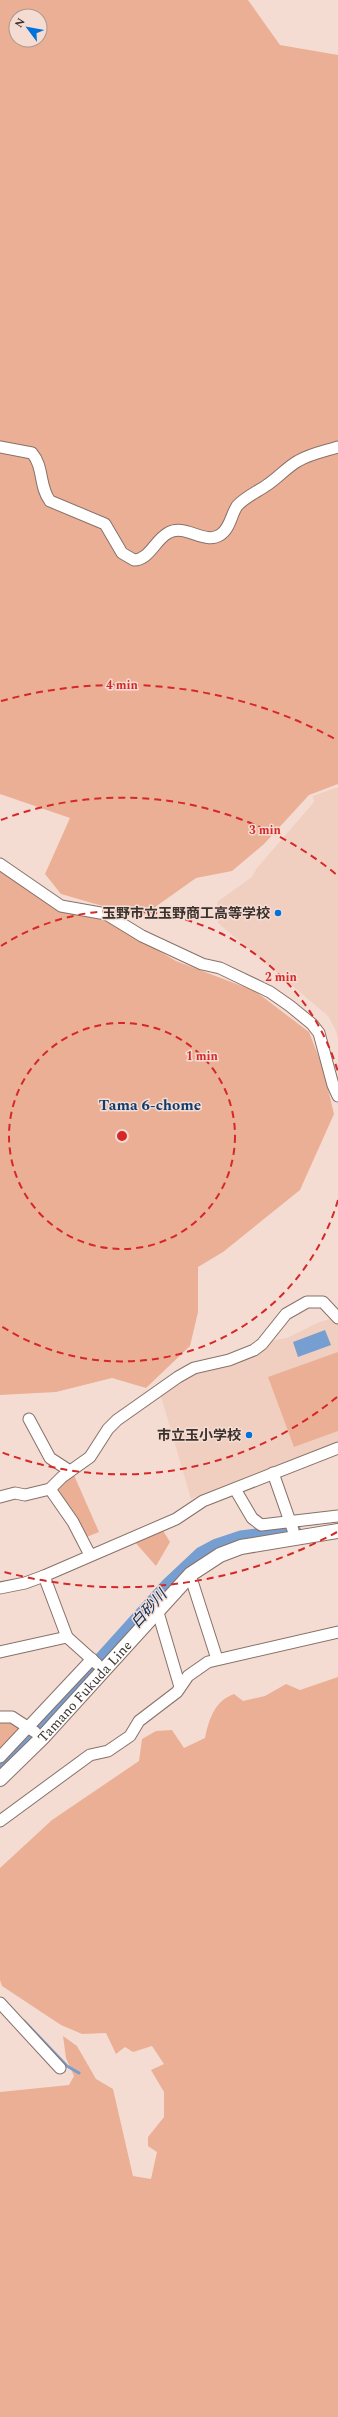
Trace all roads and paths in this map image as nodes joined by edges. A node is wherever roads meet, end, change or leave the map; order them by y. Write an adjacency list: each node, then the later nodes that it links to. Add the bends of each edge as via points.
1 (0, 447): 2 (street, via 32,453 38,464 45,495 50,501 105,524 122,553 134,560 145,557 157,542 170,532 182,530 206,537 220,535 226,530 237,506 245,499 296,462)
2 (338, 447)
3 (0, 864): 4 (street, via 61,906 106,914 142,936 270,992 312,1024 319,1033)
4 (338, 1096)
5 (338, 1318): 8 (street, via 324,1302 307,1302 300,1305 286,1314 254,1350 229,1360 194,1368 131,1409 108,1429 90,1457)
6 (29, 1418): 8 (street, via 50,1458)
7 (338, 1448): 9 (street)
8 (70, 1471): 10 (street)
9 (273, 1473): 11 (street); 14 (street)
10 (50, 1489): 12 (street); 16 (street, via 73,1522)
11 (235, 1489): 14 (street, via 252,1518 261,1525); 16 (street, via 203,1501 170,1522)
12 (0, 1497)
13 (338, 1516): 14 (street)
14 (293, 1531): 15 (main road, Tamano Fukuda Line); 17 (main road, Tamano Fukuda Line, via 220,1555)
15 (338, 1531)
16 (90, 1554): 18 (street)
17 (190, 1575): 20 (main road, Tamano Fukuda Line); 24 (street)
18 (44, 1576): 19 (street); 22 (street)
19 (0, 1588)
20 (158, 1609): 25 (main road, Tamano Fukuda Line); 26 (street)
21 (338, 1632): 24 (street)
22 (67, 1637): 23 (street); 25 (street)
23 (0, 1652)
24 (217, 1659): 26 (street, via 188,1676)
25 (98, 1664): 28 (main road, Tamano Fukuda Line)
26 (180, 1687): 31 (street, via 139,1721 130,1736 108,1751 90,1755)
27 (0, 1717): 28 (street, via 12,1717)
28 (36, 1733): 29 (street); 30 (main road, Tamano Fukuda Line)
29 (0, 1757)
30 (0, 1779)
31 (0, 1821)
32 (0, 2003): 33 (street)
33 (60, 2068)

